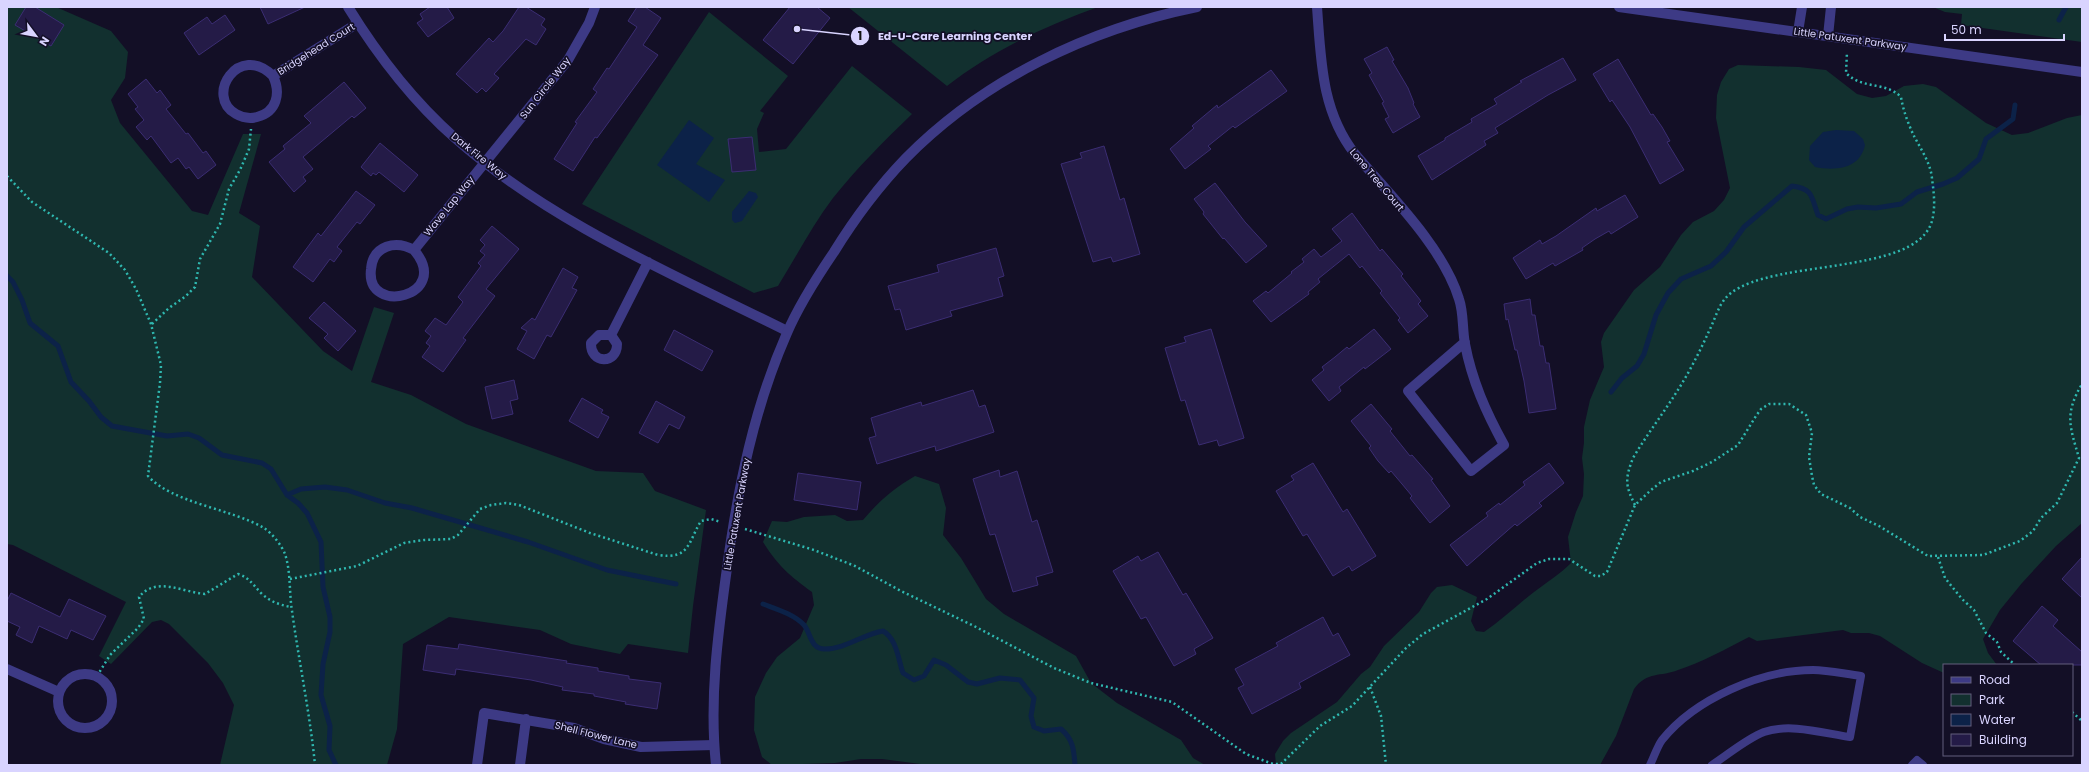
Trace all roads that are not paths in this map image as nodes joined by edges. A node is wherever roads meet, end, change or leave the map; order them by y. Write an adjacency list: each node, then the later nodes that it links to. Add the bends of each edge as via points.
1 (348, 7): 8 (street, Dark Fire Way)
2 (595, 7): 13 (street, Sun Circle Way, via 568,60)
3 (1197, 7): 16 (street, Little Patuxent Parkway, via 1144,20 1073,45 1000,84 954,115 907,157 878,190 816,278)
4 (1317, 7): 18 (street, Lone Tree Court, via 1323,80 1328,105 1336,124 1345,142 1438,256 1459,298 1464,319)
5 (1619, 7): 9 (street, Little Patuxent Parkway)
6 (1802, 7): 9 (street)
7 (1831, 7): 10 (street)
8 (358, 23): 12 (street, Bridgehead Court); 13 (street, Dark Fire Way, via 403,84 454,137)
9 (1798, 32): 10 (street, Little Patuxent Parkway)
10 (1828, 36): 11 (street, Little Patuxent Parkway)
11 (2082, 72)
12 (273, 76): 12 (street, Bridgehead Court, via 260,66 240,66 225,81 224,94 228,106 241,117 252,119 262,116 275,104 278,95)
13 (484, 162): 14 (street, Wave Lap Way); 15 (street, Dark Fire Way, via 556,212)
14 (414, 250): 14 (street, via 405,245 395,244 386,246 377,253 370,271 376,288 397,297 414,291 423,274 423,264)
15 (648, 262): 16 (street, Dark Fire Way); 17 (street)
16 (787, 331): 22 (street, Little Patuxent Parkway, via 767,384 741,476 713,691)
17 (611, 335)
18 (1465, 342): 18 (street, Lone Tree Court, via 1474,382 1504,445 1471,472 1408,391)
19 (7, 669): 20 (street)
20 (59, 692): 20 (street, via 60,713 75,726 95,726 108,715 112,705 109,687 97,676 89,674 72,677 63,684)
21 (526, 719): 22 (street, Shell Flower Lane, via 574,728 604,739 641,747); 23 (street, Shell Flower Lane, via 484,713); 24 (street)
22 (714, 745): 25 (street, Little Patuxent Parkway)
23 (477, 765)
24 (520, 765)
25 (716, 765)
26 (1650, 765): 27 (lane, via 1662,741 1684,719 1713,698 1747,683 1784,672 1814,670 1861,676 1850,737 1784,728 1747,741)
27 (1712, 765)
28 (1912, 765): 29 (lane, via 1917,760)
29 (1923, 765)

